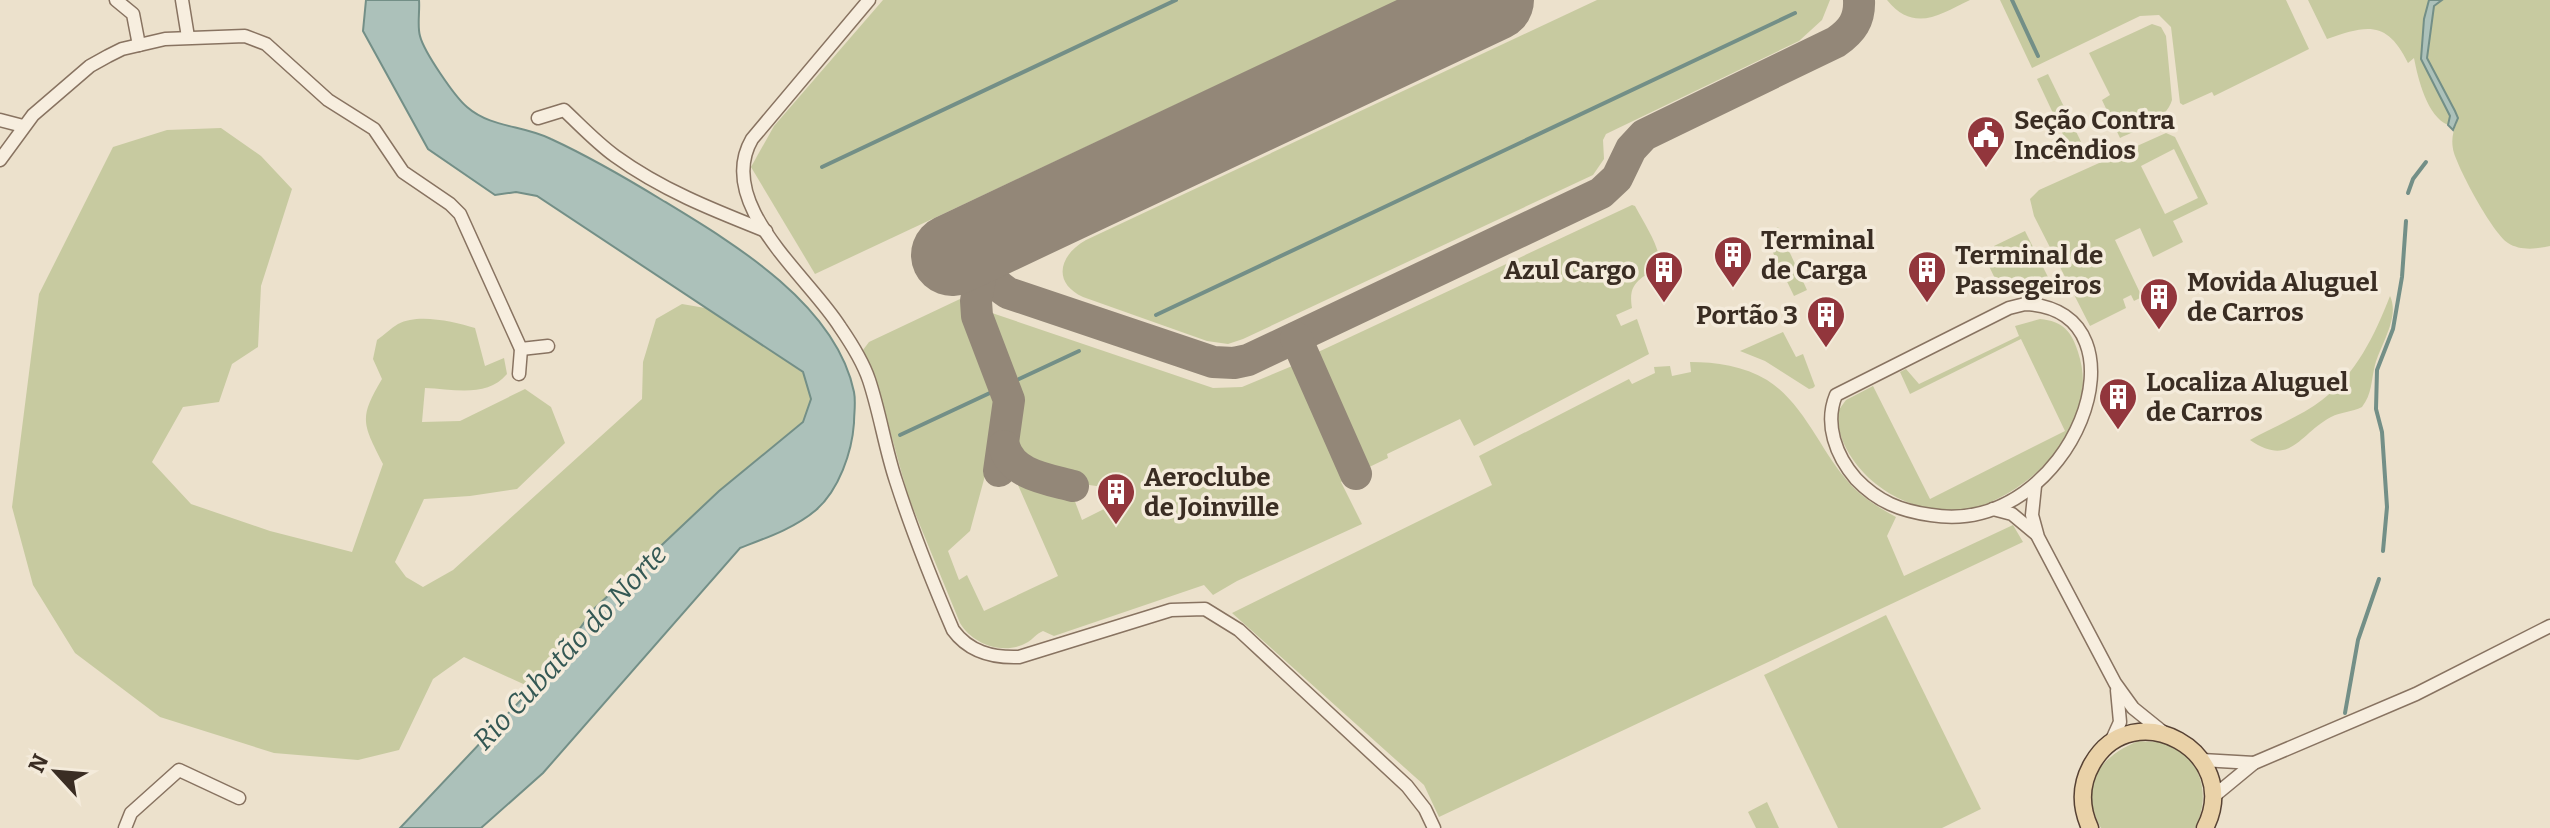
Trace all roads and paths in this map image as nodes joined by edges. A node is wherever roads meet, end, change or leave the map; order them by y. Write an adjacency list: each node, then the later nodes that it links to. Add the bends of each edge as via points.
1 (116, 0): 5 (street)
2 (133, 0): 5 (street)
3 (182, 0): 6 (street)
4 (869, 0): 12 (street, via 745,151 742,180)
5 (133, 14): 7 (street)
6 (188, 37): 7 (street); 14 (street, via 255,38 328,100 374,129 403,172 460,214)
7 (139, 45): 10 (street, via 90,66)
8 (538, 118): 12 (street, via 564,110 614,155 655,182)
9 (0, 120): 10 (street)
10 (23, 126): 11 (street)
11 (0, 160)
12 (766, 231): 29 (street, via 832,314 864,368 895,480 953,630 966,646 1019,657 1171,610 1210,612 1239,630 1348,730 1417,797)
13 (548, 346): 14 (street)
14 (521, 349): 15 (street)
15 (519, 374)
16 (2035, 486): 17 (street); 17 (street, via 2072,442 2091,379 2084,339 2053,308 2009,308 1836,395 1830,424 1836,443 1849,470 1884,502 1940,517); 18 (street, via 2032,515)
17 (1993, 509): 18 (street, via 2012,514)
18 (2038, 537): 20 (street)
19 (2550, 626): 24 (street, via 2416,694)
20 (2115, 683): 21 (street, via 2133,708); 22 (street, via 2120,722)
21 (2164, 733): 22 (main road, via 2136,733); 23 (main road, via 2184,742)
22 (2110, 744): 30 (main road, via 2086,774 2082,793)
23 (2202, 760): 24 (street); 25 (main road)
24 (2254, 763): 25 (street)
25 (2214, 796): 27 (main road)
26 (239, 798): 28 (street, via 179,770 131,813)
27 (2210, 824)
28 (125, 828)
29 (1434, 828)
30 (2090, 828)

